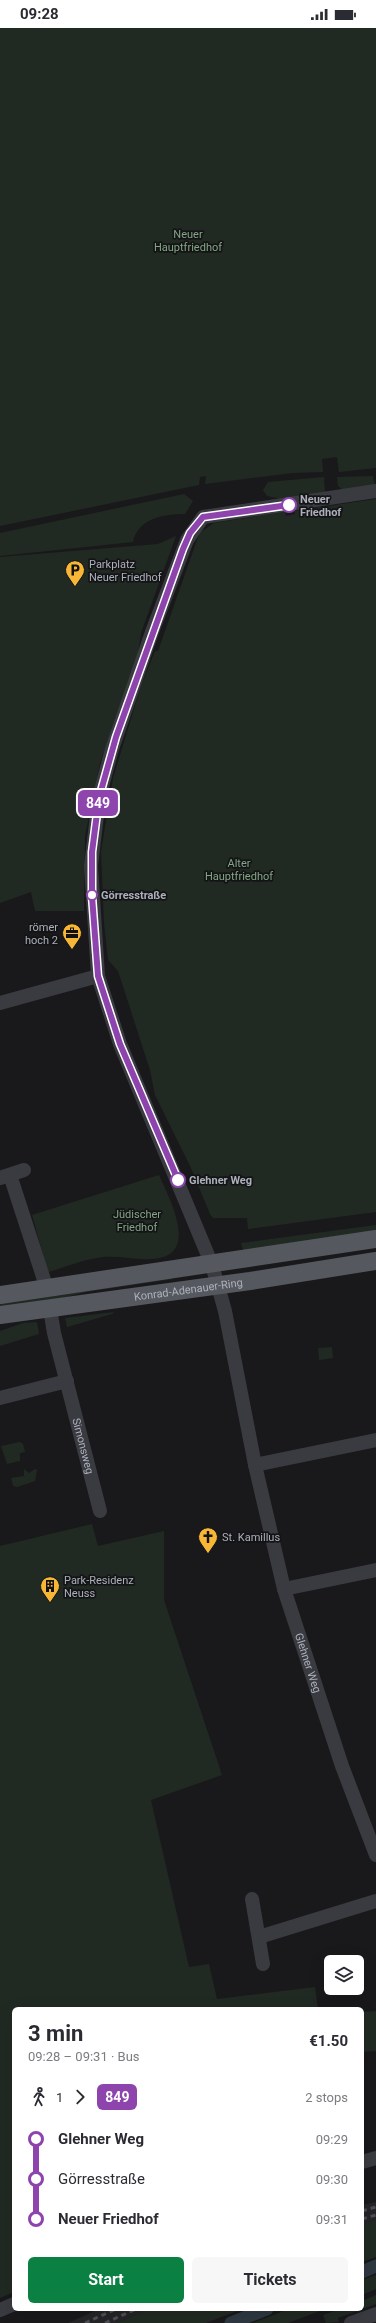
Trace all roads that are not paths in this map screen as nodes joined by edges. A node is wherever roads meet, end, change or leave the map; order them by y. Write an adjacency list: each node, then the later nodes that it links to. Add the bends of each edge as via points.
1 (376, 491): 2 (street, Glehner Weg, via 203,517 195,526 187,540 152,632 114,743 99,798 91,866)
2 (98, 976): 3 (street); 8 (street, Glehner Weg, via 120,1044)
3 (0, 1003)
4 (24, 1170): 5 (street)
5 (5, 1176): 10 (street)
6 (376, 1239): 8 (main road, Konrad-Adenauer-Ring)
7 (376, 1261): 9 (main road, Konrad-Adenauer-Ring)
8 (212, 1265): 9 (street, Glehner Weg); 10 (main road, Konrad-Adenauer-Ring)
9 (218, 1285): 12 (main road, Konrad-Adenauer-Ring); 17 (street, Glehner Weg)
10 (46, 1289): 11 (main road, Konrad-Adenauer-Ring)
11 (0, 1295)
12 (50, 1309): 13 (main road, Konrad-Adenauer-Ring); 14 (street, Simonsweg)
13 (0, 1315)
14 (67, 1381): 15 (street); 18 (street, Simonsweg)
15 (0, 1398)
16 (376, 1440): 17 (street)
17 (255, 1465): 20 (street, Glehner Weg)
18 (100, 1511)
19 (376, 1570): 20 (street)
20 (284, 1589): 21 (street, Glehner Weg, via 340,1759)
21 (376, 1855)
22 (252, 1899): 24 (street)
23 (376, 1901): 24 (street)
24 (260, 1938): 25 (street)
25 (263, 1964)
26 (376, 2158): 27 (street)
27 (364, 2161)
28 (12, 2305): 29 (street)
29 (0, 2310)
30 (376, 2314): 31 (street)
31 (351, 2323)

